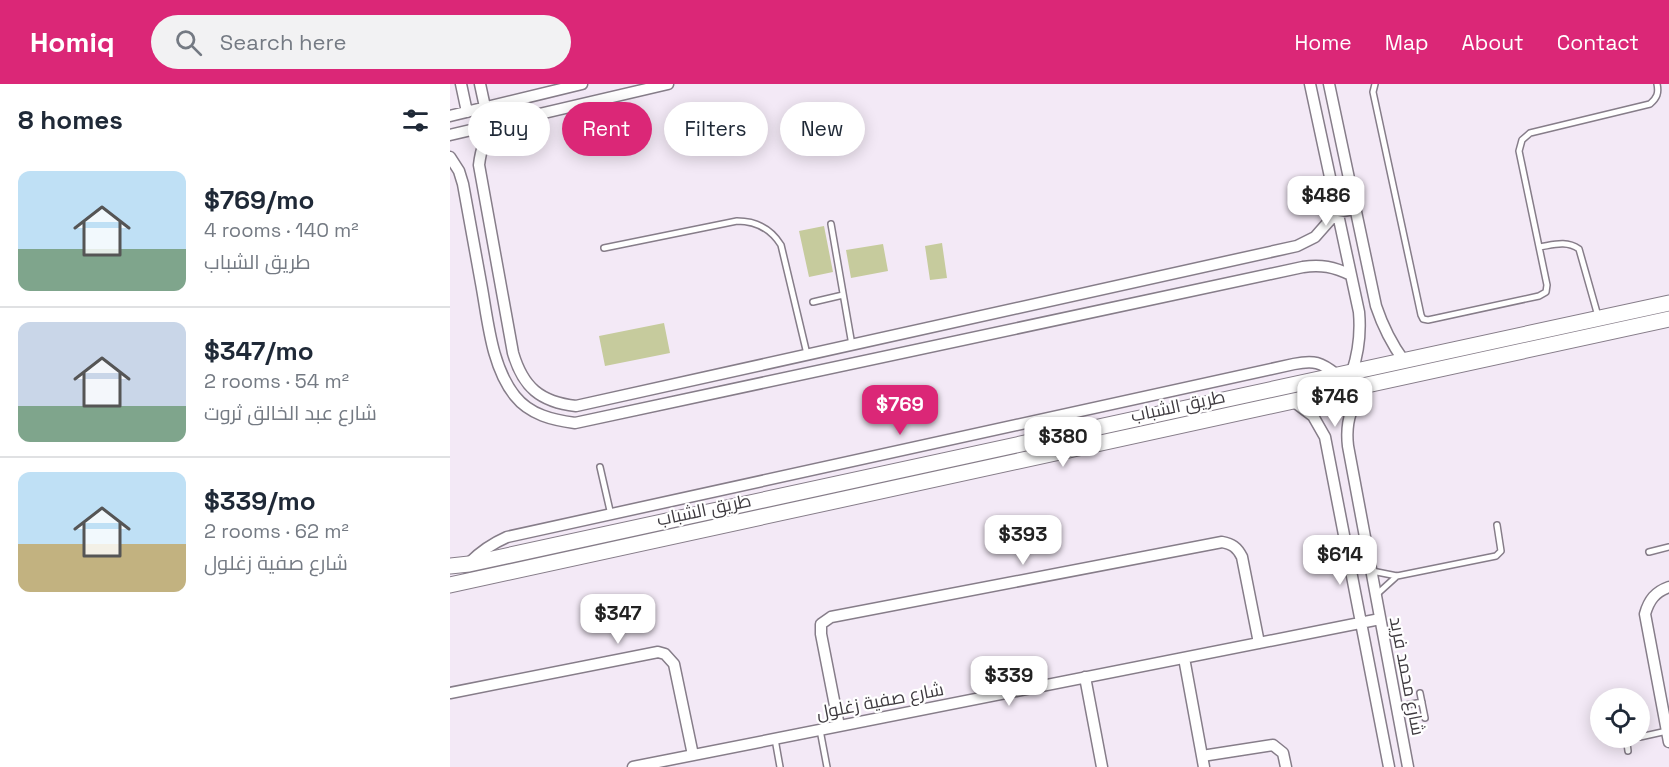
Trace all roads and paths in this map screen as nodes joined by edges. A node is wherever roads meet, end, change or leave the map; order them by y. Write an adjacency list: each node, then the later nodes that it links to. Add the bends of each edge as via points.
1 (461, 84): 13 (street)
2 (480, 84): 9 (street)
3 (668, 84): 12 (street)
4 (1310, 84): 20 (street)
5 (1329, 84): 19 (street)
6 (1375, 84): 22 (lane, via 1373,92 1423,319 1546,292)
7 (1657, 84): 22 (lane, via 1656,99 1650,104 1530,133 1522,140 1519,150)
8 (577, 85): 10 (street); 11 (street)
9 (484, 102)
10 (506, 102)
11 (577, 102)
12 (590, 102)
13 (468, 112): 14 (street)
14 (450, 116)
15 (468, 131): 16 (street)
16 (450, 135)
17 (480, 156): 37 (street, via 513,352 518,370 542,397 576,406)
18 (450, 157): 41 (street, via 464,184 489,325 504,379 516,397 533,411 553,420 575,423)
19 (1356, 209): 20 (street); 36 (street, via 1382,326)
20 (1337, 212): 24 (street); 28 (street, via 1315,237 1296,246)
21 (831, 224): 25 (lane)
22 (1539, 247): 29 (lane, via 1563,243 1579,249)
23 (604, 248): 35 (lane, via 737,221 764,227 781,245)
24 (1351, 275): 31 (street, via 1319,265 1303,267); 38 (street, via 1361,332)
25 (843, 296): 26 (lane); 33 (lane)
26 (813, 302)
27 (1669, 303): 29 (street, طريق الشباب)
28 (1015, 309): 31 (street); 32 (street)
29 (1599, 318): 36 (street, طريق الشباب)
30 (1669, 319): 40 (street, طريق الشباب)
31 (1019, 327): 34 (street)
32 (927, 328): 33 (street); 34 (street)
33 (852, 345): 35 (street)
34 (931, 346): 41 (street)
35 (807, 355): 37 (street)
36 (1404, 361): 38 (street, طريق الشباب)
37 (736, 370): 41 (street)
38 (1352, 372): 39 (street, طريق الشباب)
39 (1337, 375): 46 (street, via 1325,365 1310,361 1294,364); 50 (street, طريق الشباب)
40 (1370, 384): 42 (street, طريق الشباب); 43 (street, شارع محمد فريد, via 1348,418)
41 (740, 388)
42 (1293, 401): 44 (street, شارع محمد فريد, via 1316,420); 54 (street, طريق الشباب)
43 (1348, 446): 44 (street, via 1337,442); 52 (street, شارع محمد فريد)
44 (1328, 448): 58 (street, شارع محمد فريد)
45 (600, 467): 46 (lane)
46 (611, 514): 50 (street, via 507,537 479,552)
47 (1497, 525): 53 (lane, via 1501,551 1496,556)
48 (1669, 548): 49 (lane)
49 (1649, 552)
50 (469, 564): 51 (street, طريق الشباب)
51 (450, 566)
52 (1370, 571): 53 (lane); 56 (street, شارع محمد فريد)
53 (1397, 576): 56 (lane)
54 (450, 585)
55 (1669, 587): 70 (street, via 1648,603 1645,614)
56 (1375, 596): 57 (street, شارع محمد فريد)
57 (1380, 619): 58 (street, شارع صفية زغلول); 65 (street, شارع محمد فريد)
58 (1361, 622): 59 (street, شارع صفية زغلول); 81 (street, شارع محمد فريد)
59 (1259, 643): 60 (street, شارع صفية زغلول); 67 (street, via 1242,557 1231,543 1222,542 831,617 821,624 821,634)
60 (1184, 658): 61 (street, شارع صفية زغلول); 75 (street)
61 (1085, 677): 67 (street, شارع صفية زغلول); 79 (street)
62 (450, 693): 74 (street, via 658,652 674,664)
63 (1420, 693): 64 (lane)
64 (1422, 702): 65 (lane); 66 (lane)
65 (1396, 707): 82 (street, شارع محمد فريد)
66 (1425, 718)
67 (839, 726): 68 (street, شارع صفية زغلول)
68 (820, 730): 71 (street, شارع صفية زغلول); 78 (lane)
69 (1650, 737): 70 (lane)
70 (1668, 737)
71 (775, 739): 74 (street, شارع صفية زغلول); 77 (lane)
72 (1628, 748): 73 (lane)
73 (1628, 751)
74 (693, 755): 76 (street, شارع صفية زغلول)
75 (1203, 762): 80 (street, via 1273,745 1283,753)
76 (633, 767)
77 (780, 767)
78 (827, 767)
79 (1102, 767)
80 (1286, 767)
81 (1389, 767)
82 (1408, 767)

